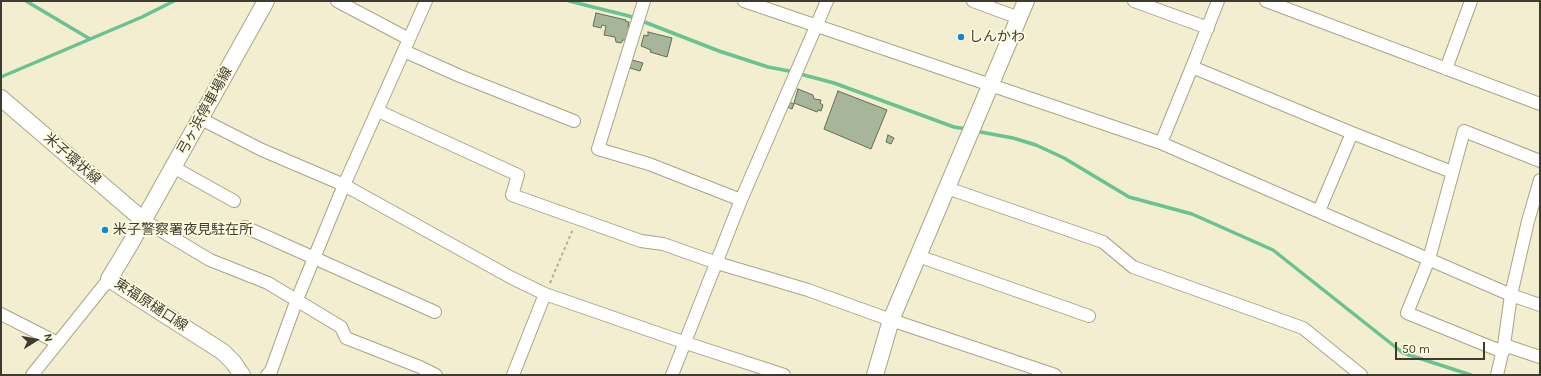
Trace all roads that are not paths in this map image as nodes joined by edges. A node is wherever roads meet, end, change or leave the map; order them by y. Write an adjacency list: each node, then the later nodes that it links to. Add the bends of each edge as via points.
1 (266, 1): 24 (main road, 弓ヶ浜停車場線)
2 (336, 1): 16 (street)
3 (426, 1): 16 (street)
4 (644, 1): 34 (street, via 598,149 649,164)
5 (744, 1): 14 (street)
6 (827, 1): 14 (street)
7 (973, 1): 13 (street)
8 (1026, 1): 13 (main road)
9 (1134, 1): 15 (street)
10 (1218, 1): 15 (street)
11 (1266, 1): 19 (street)
12 (1471, 1): 19 (street)
13 (1019, 18): 20 (main road)
14 (816, 26): 20 (street); 34 (street)
15 (1208, 28): 18 (street)
16 (409, 39): 17 (street)
17 (404, 51): 23 (street); 25 (street)
18 (1192, 67): 26 (street); 27 (street)
19 (1446, 69): 22 (street)
20 (990, 84): 27 (street); 33 (main road)
21 (1, 98): 37 (main road, 米子環状線)
22 (1540, 104)
23 (378, 111): 32 (street); 42 (street, via 518,175 512,195 641,241 663,244)
24 (201, 119): 29 (main road, 弓ヶ浜停車場線); 32 (street, via 262,150)
25 (574, 121)
26 (1352, 133): 30 (street); 36 (street)
27 (1161, 143): 36 (street)
28 (1540, 161): 30 (street, via 1464,131)
29 (173, 167): 35 (street); 37 (main road, 弓ヶ浜停車場線)
30 (1452, 172): 41 (street)
31 (1540, 180): 45 (street)
32 (344, 185): 40 (street); 44 (street, via 512,278)
33 (947, 188): 39 (main road); 65 (street, via 1103,242 1133,267 1303,328)
34 (741, 200): 42 (street)
35 (234, 201)
36 (1319, 212): 41 (street)
37 (143, 220): 43 (main road, 東福原樋口線); 46 (street, via 210,260 268,283)
38 (245, 228): 40 (street)
39 (918, 256): 50 (street); 51 (main road)
40 (314, 258): 46 (street); 48 (street)
41 (1429, 259): 45 (street); 54 (street, via 1407,313)
42 (717, 263): 51 (street, via 808,290); 53 (street)
43 (110, 279): 52 (street); 57 (main road, 東福原樋口線, via 223,352 234,362)
44 (546, 294): 53 (street); 60 (street)
45 (1511, 295): 47 (street); 54 (street)
46 (296, 302): 58 (street, via 272,371); 59 (street, via 341,327 346,338)
47 (1540, 305)
48 (435, 312)
49 (1, 314): 52 (street)
50 (1089, 316)
51 (891, 320): 63 (main road); 64 (street)
52 (58, 343): 56 (street)
53 (686, 343): 61 (street); 62 (street)
54 (1503, 348): 55 (street); 66 (street)
55 (1540, 357)
56 (32, 375)
57 (242, 375)
58 (267, 375)
59 (436, 375)
60 (513, 375)
61 (672, 375)
62 (784, 375)
63 (875, 375)
64 (1055, 375)
65 (1361, 375)
66 (1497, 375)

